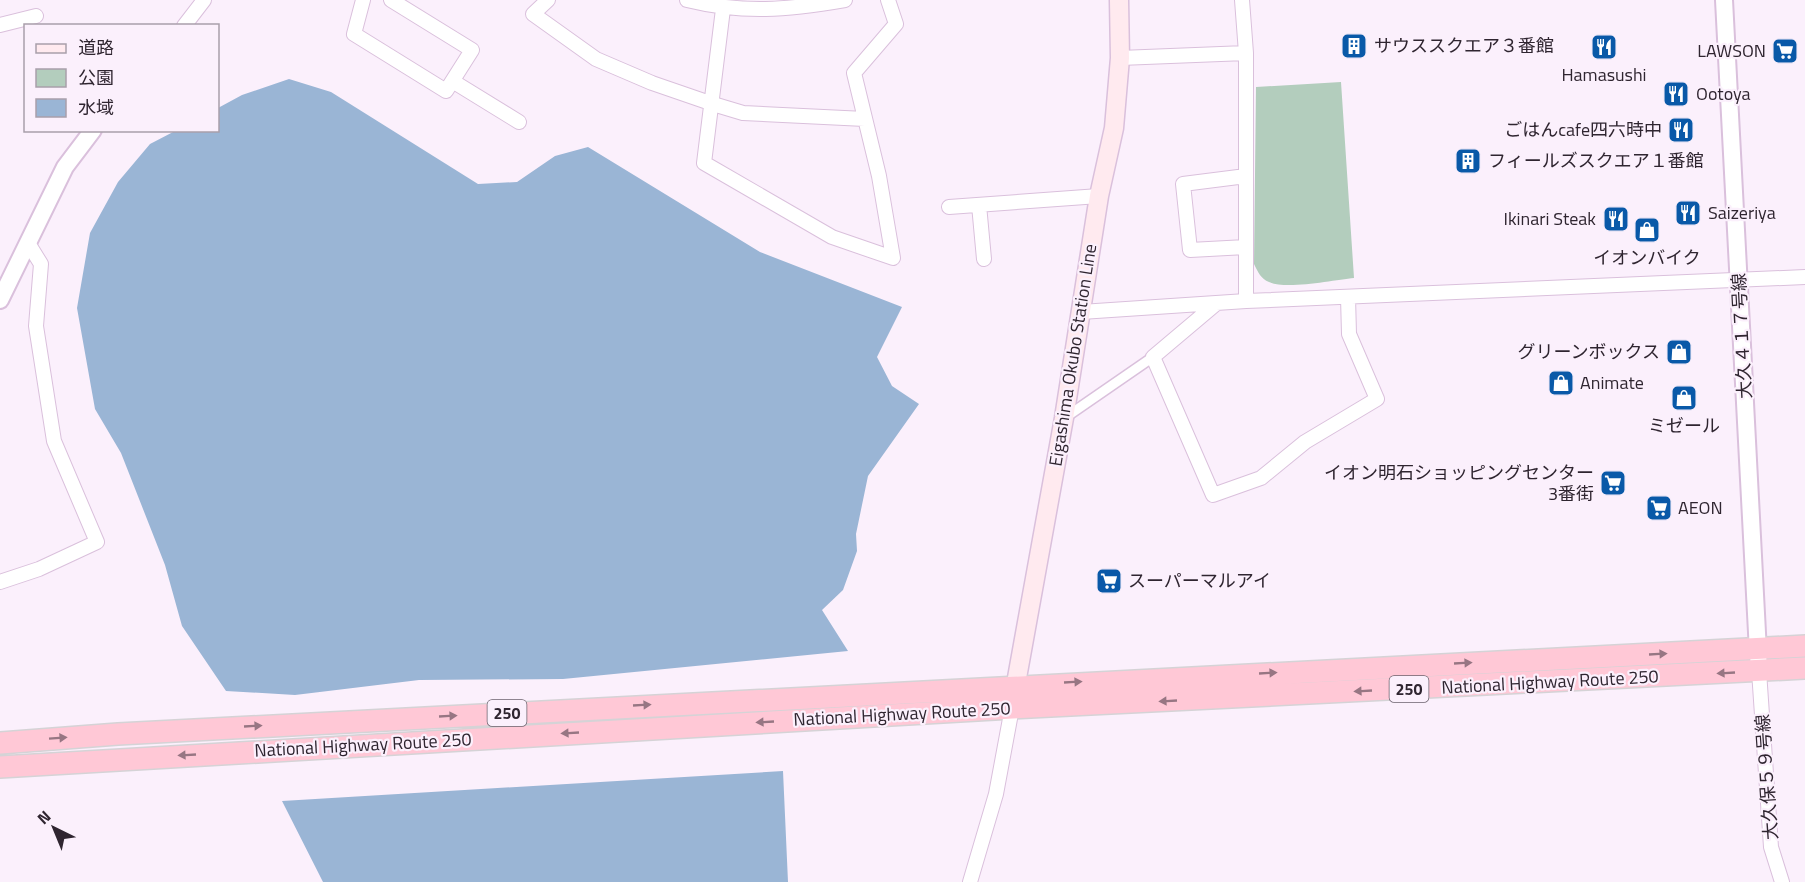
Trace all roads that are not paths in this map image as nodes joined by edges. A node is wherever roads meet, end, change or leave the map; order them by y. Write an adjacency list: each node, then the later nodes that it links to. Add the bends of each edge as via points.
1 (204, 0): 14 (street)
2 (363, 0): 18 (street, via 354,34 446,91)
3 (391, 0): 18 (street, via 472,50)
4 (548, 0): 19 (street, via 533,14 586,52 652,83)
5 (687, 0): 11 (street)
6 (845, 0): 11 (street, via 793,9)
7 (888, 0): 20 (street, via 896,24 854,73)
8 (1119, 0): 17 (main road, Eigashima Okubo Station Line)
9 (1242, 0): 16 (street)
10 (1724, 0): 31 (street, 大久４１７号線)
11 (723, 9): 19 (street)
12 (36, 16): 13 (street)
13 (23, 24): 15 (street)
14 (186, 24)
15 (0, 25)
16 (1246, 53): 17 (street); 23 (street)
17 (1120, 58): 24 (main road, Eigashima Okubo Station Line, via 1113,128)
18 (454, 82): 21 (street)
19 (713, 104): 20 (street, via 743,113); 20 (street, via 704,163 832,237 892,258)
20 (865, 119)
21 (519, 122)
22 (91, 132): 27 (street, via 65,166)
23 (1246, 176): 28 (street); 28 (street, via 1183,184 1190,250)
24 (1099, 196): 25 (street); 36 (main road, Eigashima Okubo Station Line)
25 (979, 205): 26 (street); 29 (street)
26 (949, 207)
27 (28, 243): 33 (street); 39 (street, via 41,264 36,326 54,441 97,543)
28 (1246, 247): 34 (street)
29 (984, 259)
30 (1805, 277): 31 (street)
31 (1739, 279): 32 (street); 41 (street, 大久４１７号線)
32 (1348, 297): 34 (street); 37 (street, via 1349,334 1377,399 1305,442 1261,478 1213,495)
33 (0, 300)
34 (1246, 302): 35 (street)
35 (1217, 303): 36 (street); 37 (street)
36 (1082, 312): 38 (main road, Eigashima Okubo Station Line)
37 (1153, 357): 38 (street)
38 (1064, 418): 44 (main road, Eigashima Okubo Station Line)
39 (0, 582)
40 (1805, 646): 41 (highway, National Highway Route 250 / 250)
41 (1758, 649): 43 (street, 大久４１７号線); 44 (highway, National Highway Route 250 / 250, one-way to 41)
42 (1805, 668): 43 (highway, National Highway Route 250 / 250)
43 (1759, 671): 45 (highway, National Highway Route 250 / 250, one-way to 45); 49 (street, 大久保５９号線, via 1771,847)
44 (1015, 685): 45 (main road, Eigashima Okubo Station Line); 46 (highway, National Highway Route 250 / 250, one-way to 44)
45 (1012, 708): 47 (highway, National Highway Route 250 / 250, one-way to 47); 48 (street, via 996,794)
46 (0, 743)
47 (0, 767)
48 (970, 882)
49 (1782, 882)

